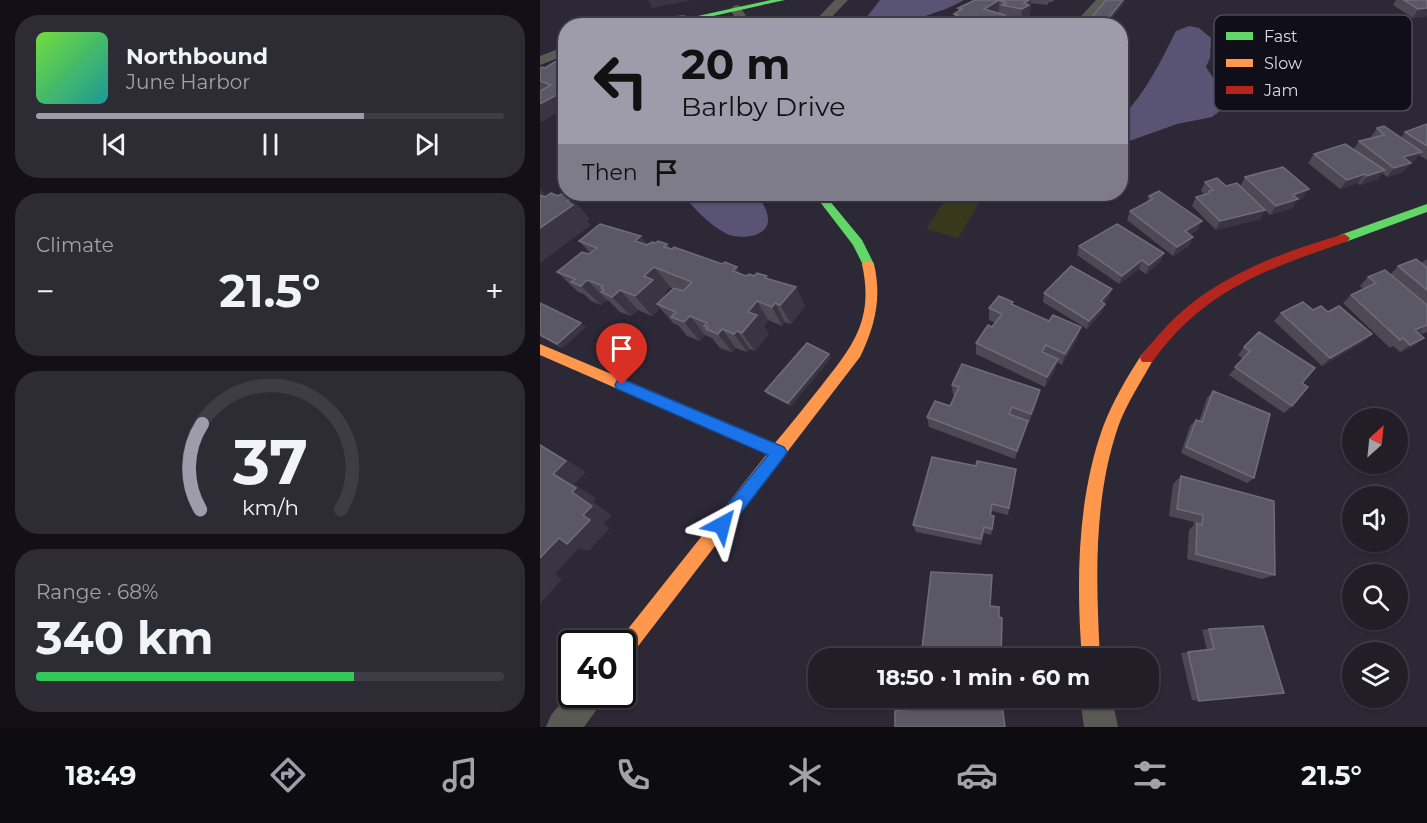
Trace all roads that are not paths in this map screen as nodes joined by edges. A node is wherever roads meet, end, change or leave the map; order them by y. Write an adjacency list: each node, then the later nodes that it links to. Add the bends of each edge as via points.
1 (781, 0): 4 (street)
2 (839, 0): 7 (street)
3 (1103, 0): 8 (street)
4 (735, 9): 5 (street); 6 (street)
5 (693, 18)
6 (741, 18)
7 (823, 18)
8 (1086, 18)
9 (558, 53): 10 (street)
10 (540, 61)
11 (824, 201): 14 (street, via 866,257 873,278 873,310 854,357)
12 (1427, 208): 16 (street, via 1239,277 1194,307 1152,350 1119,406 1094,492 1086,574)
13 (540, 349): 14 (street)
14 (779, 452): 15 (street)
15 (636, 633)
16 (1090, 648)
17 (578, 708): 19 (street)
18 (1098, 708): 20 (street)
19 (563, 727)
20 (1101, 727)

